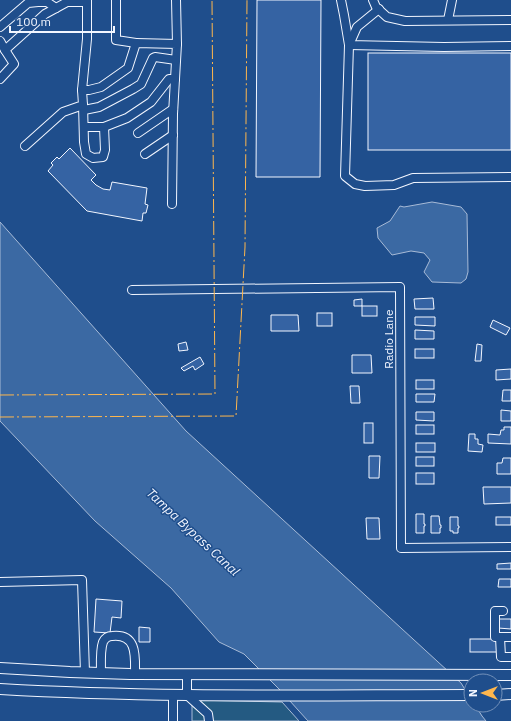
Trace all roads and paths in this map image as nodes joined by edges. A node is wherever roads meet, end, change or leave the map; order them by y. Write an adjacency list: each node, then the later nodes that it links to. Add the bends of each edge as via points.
1 (116, 0): 13 (street, via 116,40)
2 (176, 0): 14 (street)
3 (340, 0): 15 (street)
4 (373, 0): 8 (street)
5 (452, 0): 9 (street)
6 (87, 1): 7 (street, via 67,2); 21 (street, via 87,39)
7 (56, 8): 11 (street, via 47,2 28,3); 17 (street, via 45,14)
8 (379, 9): 9 (street, via 387,17 405,21); 15 (street, via 357,27)
9 (448, 20): 10 (street)
10 (511, 20)
11 (0, 27)
12 (0, 41): 17 (street)
13 (136, 43): 14 (street); 21 (street, via 128,68 101,87)
14 (176, 44): 18 (street)
15 (349, 46): 16 (street); 30 (street, via 345,176 355,184 365,186 394,184 414,178)
16 (511, 46)
17 (5, 50): 19 (street, via 14,64)
18 (176, 60): 20 (street); 22 (street, via 153,58 141,84 99,107)
19 (0, 79)
20 (175, 79): 23 (street); 25 (street, via 169,79 151,102 127,118)
21 (82, 90): 22 (street)
22 (84, 107): 24 (street); 28 (street, via 63,112)
23 (173, 109): 26 (street); 27 (street)
24 (84, 127): 25 (street); 25 (street, via 86,154 93,158 103,157)
25 (104, 127)
26 (138, 133)
27 (173, 135): 29 (street); 31 (street)
28 (25, 146)
29 (145, 154)
30 (511, 177)
31 (172, 204)
32 (132, 290): 33 (street, Radio Lane, via 400,287 402,548)
33 (511, 547)
34 (0, 582): 40 (street, via 82,580)
35 (503, 610): 36 (street, via 495,610 495,637)
36 (500, 637): 37 (street); 38 (street, via 501,657)
37 (511, 637)
38 (511, 657)
39 (0, 668): 40 (main road)
40 (85, 673): 41 (main road)
41 (101, 673): 42 (main road); 42 (street, via 103,641 107,637 115,636 128,639 132,644 135,653)
42 (135, 674): 43 (main road)
43 (188, 675): 44 (main road); 48 (street)
44 (511, 675)
45 (0, 689): 46 (main road)
46 (173, 694): 48 (main road); 49 (street)
47 (463, 694): 48 (main road)
48 (187, 695): 50 (street, via 208,714)
49 (173, 721)
50 (209, 721)

